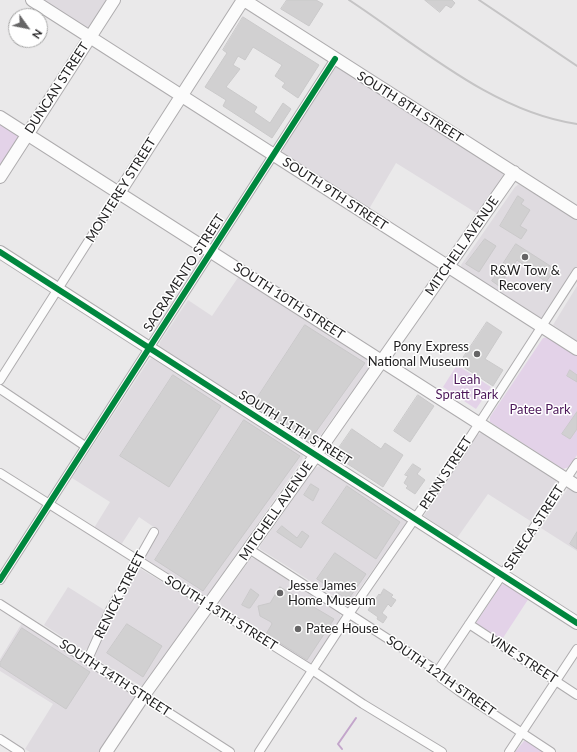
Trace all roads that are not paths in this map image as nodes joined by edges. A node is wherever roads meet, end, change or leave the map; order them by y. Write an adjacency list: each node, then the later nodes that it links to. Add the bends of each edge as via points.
1 (32, 0): 4 (main road, SOUTH 9TH STREET)
2 (114, 0): 4 (main road, DUNCAN STREET)
3 (243, 0): 5 (main road, SOUTH 8TH STREET); 6 (main road, MONTEREY STREET)
4 (90, 37): 6 (main road, SOUTH 9TH STREET); 8 (main road, DUNCAN STREET)
5 (335, 59): 9 (street, SACRAMENTO STREET); 10 (main road, SOUTH 8TH STREET)
6 (181, 95): 9 (main road, SOUTH 9TH STREET); 12 (main road, MONTEREY STREET)
7 (0, 117): 8 (main road, SOUTH 10TH STREET)
8 (27, 135): 11 (main road, DUNCAN STREET); 12 (main road, SOUTH 10TH STREET)
9 (273, 155): 14 (street, SACRAMENTO STREET); 16 (main road, SOUTH 9TH STREET)
10 (514, 172): 13 (main road, SOUTH 8TH STREET); 16 (main road, MITCHELL AVENUE)
11 (0, 177)
12 (119, 193): 14 (main road, SOUTH 10TH STREET); 18 (street, MONTEREY STREET)
13 (577, 213)
14 (211, 251): 20 (street, SACRAMENTO STREET); 22 (main road, SOUTH 10TH STREET)
15 (0, 252): 18 (main road, SOUTH 11TH STREET)
16 (448, 266): 19 (main road, SOUTH 9TH STREET); 22 (main road, MITCHELL AVENUE)
17 (577, 272): 19 (street, PENN STREET)
18 (58, 290): 20 (main road, SOUTH 11TH STREET); 23 (street, MONTEREY STREET)
19 (541, 327): 21 (main road, SOUTH 9TH STREET); 25 (street, PENN STREET)
20 (149, 348): 26 (street, SACRAMENTO STREET); 27 (main road, SOUTH 11TH STREET)
21 (577, 349)
22 (381, 361): 25 (main road, SOUTH 10TH STREET); 27 (main road, MITCHELL AVENUE)
23 (0, 380)
24 (0, 389): 26 (street)
25 (478, 423): 30 (main road, SOUTH 10TH STREET); 33 (street, PENN STREET)
26 (85, 446): 32 (street, SACRAMENTO STREET)
27 (316, 455): 33 (main road, SOUTH 11TH STREET); 35 (main road, MITCHELL AVENUE)
28 (577, 463): 30 (street, SENECA STREET)
29 (0, 473): 32 (street, SOUTH 13TH STREET)
30 (566, 479): 31 (main road, SOUTH 10TH STREET); 37 (street, SENECA STREET)
31 (577, 486)
32 (49, 504): 36 (street, SOUTH 13TH STREET); 38 (street, SACRAMENTO STREET)
33 (416, 519): 37 (main road, SOUTH 11TH STREET); 41 (street, PENN STREET)
34 (154, 532): 36 (street, RENICK STREET)
35 (249, 549): 40 (main road, MITCHELL AVENUE); 41 (street, SOUTH 12TH STREET)
36 (138, 560): 40 (street, SOUTH 13TH STREET); 45 (street, RENICK STREET, via 110,610)
37 (503, 575): 42 (main road, SOUTH 11TH STREET); 43 (street, SENECA STREET)
38 (0, 580)
39 (0, 604): 45 (street, SOUTH 14TH STREET)
40 (209, 604): 46 (street, SOUTH 13TH STREET); 50 (main road, MITCHELL AVENUE)
41 (350, 614): 46 (street, PENN STREET); 47 (street, SOUTH 12TH STREET)
42 (577, 623)
43 (469, 624): 47 (street, SENECA STREET); 48 (street, VINE STREET)
44 (577, 650): 48 (street)
45 (88, 659): 50 (street, SOUTH 14TH STREET)
46 (312, 670): 56 (street, PENN STREET); 57 (street, SOUTH 13TH STREET)
47 (437, 672): 51 (street, SOUTH 12TH STREET, via 460,692)
48 (556, 680): 49 (street, VINE STREET); 51 (street)
49 (577, 694)
50 (144, 695): 54 (main road, MITCHELL AVENUE); 55 (street, SOUTH 14TH STREET, via 199,734)
51 (522, 732): 58 (street); 59 (street, SOUTH 12TH STREET)
52 (0, 739): 53 (street)
53 (20, 752)
54 (106, 752)
55 (230, 752)
56 (259, 752)
57 (442, 752)
58 (509, 752)
59 (551, 752)

